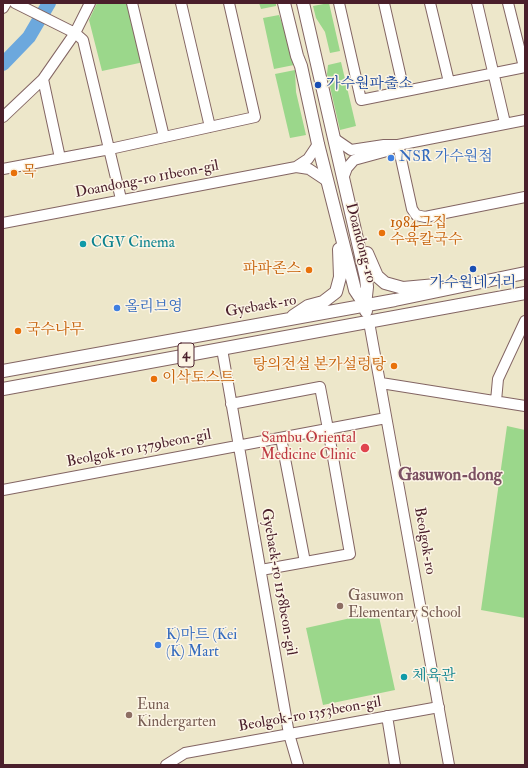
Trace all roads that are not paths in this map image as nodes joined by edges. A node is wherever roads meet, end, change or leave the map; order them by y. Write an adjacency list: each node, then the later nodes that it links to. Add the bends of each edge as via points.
1 (6, 3): 14 (street)
2 (90, 3): 15 (street)
3 (132, 3): 25 (street)
4 (181, 3): 24 (street)
5 (229, 3): 24 (street, via 255,117)
6 (284, 3): 27 (main road, Doandong-ro, via 301,64)
7 (303, 3): 26 (main road, Doandong-ro)
8 (339, 3): 20 (street, via 361,100)
9 (384, 3): 20 (street)
10 (430, 3): 19 (street)
11 (477, 3): 17 (street)
12 (508, 3): 16 (street)
13 (16, 4): 15 (street)
14 (3, 8)
15 (75, 33): 18 (street); 29 (street, via 83,40)
16 (524, 67): 17 (street)
17 (494, 73): 19 (street); 23 (street)
18 (43, 79): 21 (street); 30 (street)
19 (449, 82): 20 (street)
20 (404, 91)
21 (3, 117)
22 (525, 120): 23 (street)
23 (505, 123): 28 (street)
24 (210, 127): 25 (street)
25 (164, 137): 29 (street)
26 (335, 139): 28 (street, via 351,150); 33 (main road, Doandong-ro)
27 (318, 144): 31 (street, via 308,159); 34 (main road, Doandong-ro)
28 (398, 145): 33 (street, via 387,151 354,160); 35 (street, via 412,209 416,215 425,217)
29 (110, 148): 30 (street); 36 (street)
30 (60, 158): 32 (street)
31 (296, 168): 34 (street, via 309,169); 36 (street, Doandong-ro 11beon-gil)
32 (3, 169)
33 (344, 176): 39 (main road, Doandong-ro)
34 (327, 181): 38 (main road, Doandong-ro)
35 (525, 198)
36 (122, 199): 37 (street, Doandong-ro 11beon-gil)
37 (3, 223)
38 (340, 228): 43 (main road, Doandong-ro, via 355,290); 44 (main road, via 340,277 336,291 323,302 308,306)
39 (358, 240): 41 (main road, via 367,251 377,276 385,283 403,288 429,284); 43 (main road, Doandong-ro, via 367,282)
40 (525, 273): 41 (main road, Gyebaek-ro / 4)
41 (457, 286): 43 (main road, Gyebaek-ro / 4)
42 (525, 293): 46 (main road, 4)
43 (365, 305): 44 (main road, Gyebaek-ro / 4); 46 (main road)
44 (289, 319): 48 (main road, Gyebaek-ro / 4)
45 (525, 321): 51 (street, via 498,379)
46 (369, 322): 47 (main road, 4); 49 (street, Beolgok-ro)
47 (222, 349): 50 (main road, 4); 52 (street, Gyebaek-ro 1158beon-gil)
48 (3, 371)
49 (381, 383): 51 (street); 54 (street, Beolgok-ro)
50 (3, 388)
51 (496, 401): 53 (street)
52 (231, 404): 55 (street, via 320,386); 57 (street, Gyebaek-ro 1158beon-gil)
53 (525, 406)
54 (386, 418): 55 (street, Beolgok-ro 1379beon-gil); 61 (street, Beolgok-ro)
55 (328, 429): 56 (street, Beolgok-ro 1379beon-gil); 59 (street, via 350,554)
56 (281, 438): 57 (street, Beolgok-ro 1379beon-gil); 59 (street)
57 (238, 446): 58 (street, Beolgok-ro 1379beon-gil); 60 (street, Gyebaek-ro 1158beon-gil)
58 (3, 490)
59 (305, 562): 60 (street)
60 (261, 570): 63 (street, Gyebaek-ro 1158beon-gil)
61 (440, 707): 62 (street, Beolgok-ro 1353beon-gil); 67 (street, Beolgok-ro)
62 (386, 716): 63 (street, Beolgok-ro 1353beon-gil); 66 (street)
63 (289, 734): 64 (street, Beolgok-ro 1353beon-gil, via 185,753); 65 (street, Gyebaek-ro 1158beon-gil)
64 (166, 765)
65 (298, 765)
66 (395, 765)
67 (449, 765)

